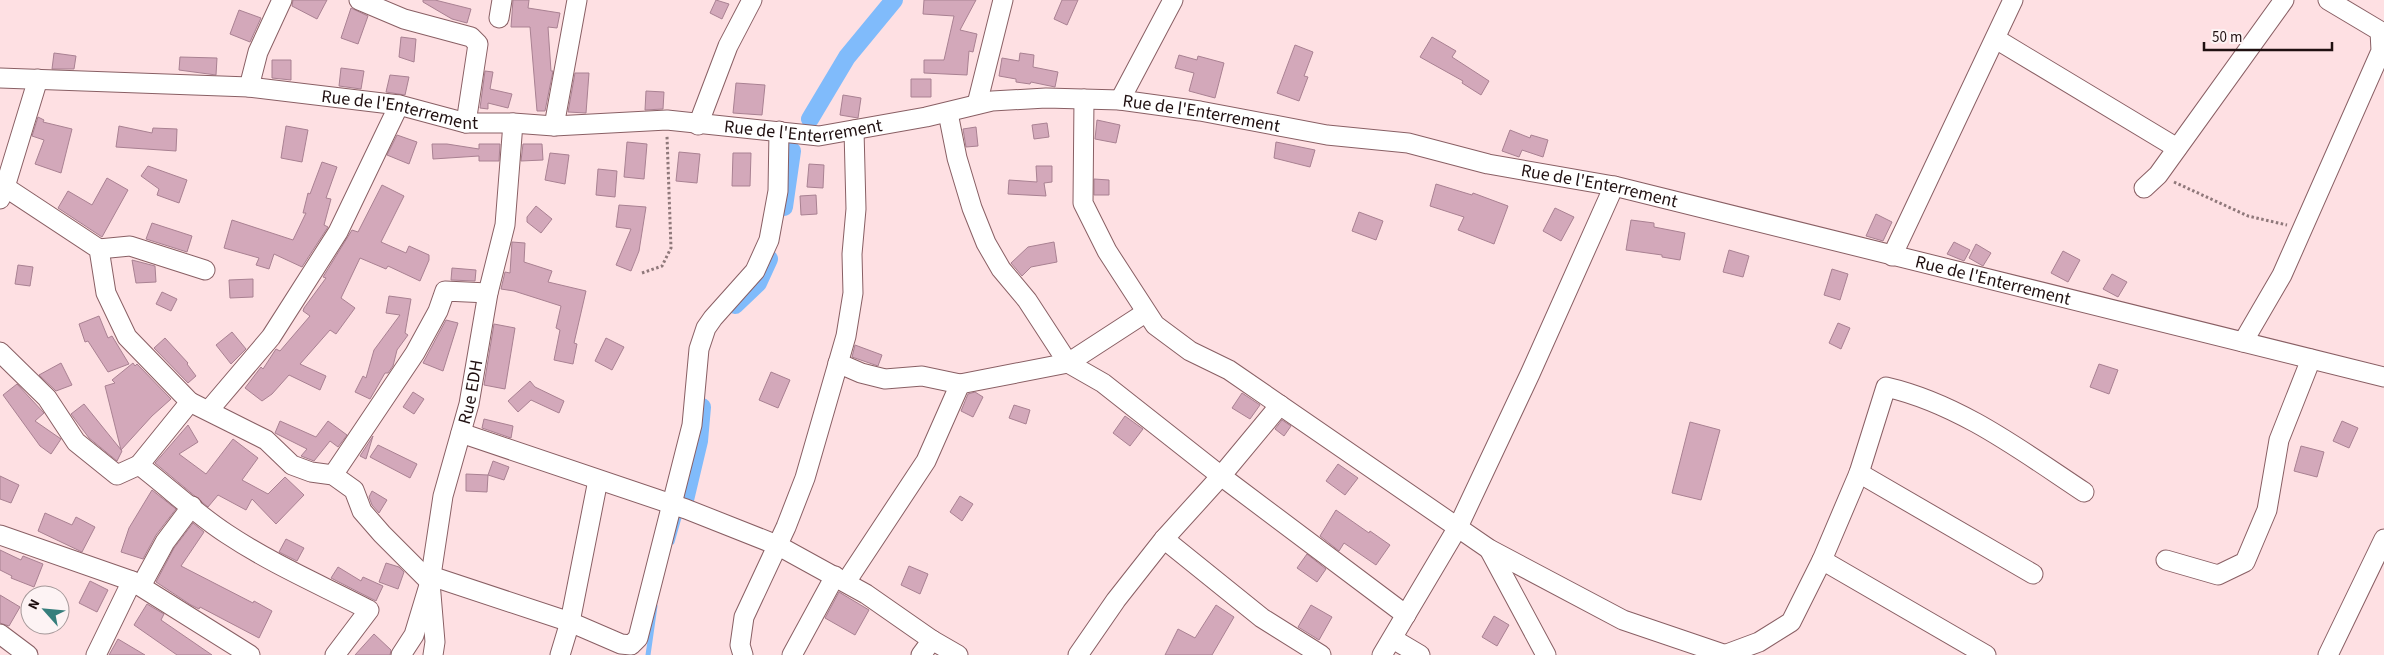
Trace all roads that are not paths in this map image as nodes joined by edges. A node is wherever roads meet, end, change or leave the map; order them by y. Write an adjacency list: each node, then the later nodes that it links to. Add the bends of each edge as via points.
1 (282, 0): 13 (street, via 258,52)
2 (359, 0): 19 (street, via 404,19 471,37 478,44)
3 (577, 0): 22 (street)
4 (752, 0): 21 (street, via 728,46)
5 (1003, 0): 16 (street)
6 (1173, 0): 15 (street)
7 (2013, 0): 10 (street)
8 (2284, 0): 25 (street)
9 (2328, 0): 34 (street, via 2380,31 2381,51 2282,275)
10 (1996, 39): 25 (street); 30 (street)
11 (0, 78): 12 (street, Rue de l'Enterrement)
12 (38, 79): 13 (street, Rue de l'Enterrement); 28 (street)
13 (249, 87): 17 (street, Rue de l'Enterrement)
14 (1084, 99): 15 (street, Rue de l'Enterrement); 16 (street, Rue de l'Enterrement, via 1046,98); 33 (street, via 1083,203 1107,251)
15 (1120, 100): 26 (street, Rue de l'Enterrement, via 1327,135 1408,144 1488,164)
16 (978, 104): 18 (street, Rue de l'Enterrement)
17 (399, 105): 19 (street, Rue de l'Enterrement); 43 (street, via 338,232 271,337)
18 (948, 113): 24 (street, Rue de l'Enterrement); 38 (street, via 957,158 986,243 1001,270 1026,300)
19 (466, 123): 20 (street, Rue de l'Enterrement)
20 (513, 123): 22 (street, Rue de l'Enterrement); 32 (street, Rue EDH, via 505,225)
21 (698, 125): 22 (street, Rue de l'Enterrement, via 667,120); 23 (street, Rue de l'Enterrement)
22 (554, 126)
23 (779, 130): 24 (street, Rue de l'Enterrement, via 819,136); 51 (street, via 778,190 769,240 755,272 706,328 699,349 692,425)
24 (854, 130): 37 (street, via 853,293)
25 (2177, 148): 27 (street, via 2158,175)
26 (1614, 186): 30 (street, Rue de l'Enterrement); 53 (street)
27 (2144, 188)
28 (2, 193): 29 (street)
29 (99, 248): 31 (street, via 130,246); 41 (street, via 106,294 127,337)
30 (1892, 256): 34 (street, Rue de l'Enterrement)
31 (205, 270)
32 (488, 292): 44 (street, Rue EDH); 47 (street, via 445,291 438,311 414,353)
33 (1146, 312): 38 (street); 42 (street, via 1155,325 1190,351 1229,370)
34 (2243, 342): 36 (street, Rue de l'Enterrement)
35 (0, 352): 45 (street, via 47,398 76,442 117,475)
36 (2311, 359): 39 (street, Rue de l'Enterrement); 60 (street, via 2279,440 2267,510 2245,562 2218,575)
37 (838, 362): 40 (street, via 861,374 885,379 922,376); 57 (street, via 804,478)
38 (1068, 363): 40 (street); 48 (street, via 1103,383)
39 (2384, 378)
40 (960, 384): 63 (street, via 926,461)
41 (190, 402): 43 (street); 45 (street)
42 (1280, 405): 48 (street); 53 (street)
43 (209, 410): 47 (street, via 266,440 292,465)
44 (461, 433): 49 (street); 62 (street, Rue EDH, via 443,496)
45 (139, 464): 52 (street)
46 (1859, 473): 50 (street, via 1886,387 1952,409); 59 (street); 61 (street)
47 (333, 475): 62 (street, via 354,490 367,517)
48 (1222, 476): 55 (street); 65 (street)
49 (598, 480): 51 (street); 66 (street)
50 (2084, 492)
51 (671, 504): 57 (street); 66 (street, via 638,638 631,645 621,644)
52 (192, 506): 64 (street); 73 (street, via 226,533 291,572 369,610)
53 (1458, 527): 58 (street); 65 (street)
54 (0, 535): 64 (street)
55 (1164, 539): 81 (street); 82 (street, via 1262,618)
56 (2384, 539): 88 (street)
57 (777, 545): 63 (street); 77 (street, via 744,617 740,645)
58 (1489, 549): 85 (street); 86 (street, via 1623,620)
59 (1822, 560): 86 (street, via 1791,622 1759,642); 87 (street)
60 (2166, 560)
61 (2033, 574)
62 (431, 579): 66 (street); 74 (street, Rue EDH, via 414,635); 75 (street)
63 (841, 580): 68 (street); 78 (street)
64 (136, 583): 71 (street); 72 (street)
65 (1406, 615): 67 (street)
66 (570, 622): 76 (street)
67 (1393, 638): 83 (street); 84 (street)
68 (932, 640): 79 (street); 80 (street)
69 (3, 643): 70 (street)
70 (28, 655)
71 (96, 655)
72 (250, 655)
73 (335, 655)
74 (401, 655)
75 (433, 655)
76 (560, 655)
77 (743, 655)
78 (792, 655)
79 (920, 655)
80 (958, 655)
81 (1078, 655)
82 (1321, 655)
83 (1382, 655)
84 (1420, 655)
85 (1546, 655)
86 (1725, 655)
87 (1986, 655)
88 (2328, 655)

